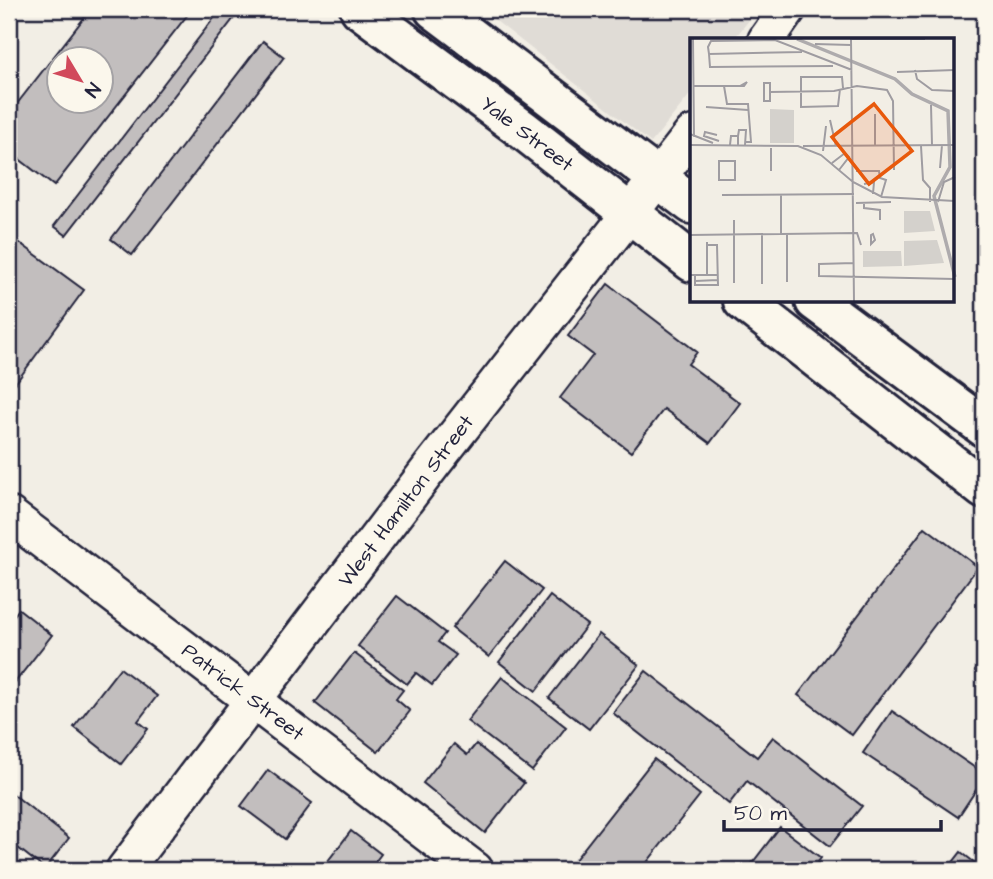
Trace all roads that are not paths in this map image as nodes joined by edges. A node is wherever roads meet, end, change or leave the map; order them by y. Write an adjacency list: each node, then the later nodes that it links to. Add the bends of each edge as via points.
1 (434, 9): 6 (main road, Yale Street)
2 (788, 9): 4 (street)
3 (367, 11): 8 (main road, Yale Street)
4 (767, 38)
5 (690, 137): 6 (street, West Hamilton Street)
6 (658, 177): 7 (main road, Yale Street); 8 (street, West Hamilton Street)
7 (690, 202)
8 (630, 213): 9 (main road, Yale Street); 15 (street, West Hamilton Street)
9 (690, 259)
10 (746, 303): 13 (main road)
11 (818, 303): 12 (main road)
12 (984, 427)
13 (984, 489)
14 (9, 515): 15 (street, Patrick Street)
15 (254, 700): 16 (street, West Hamilton Street); 17 (street, Patrick Street)
16 (124, 870)
17 (475, 870)

